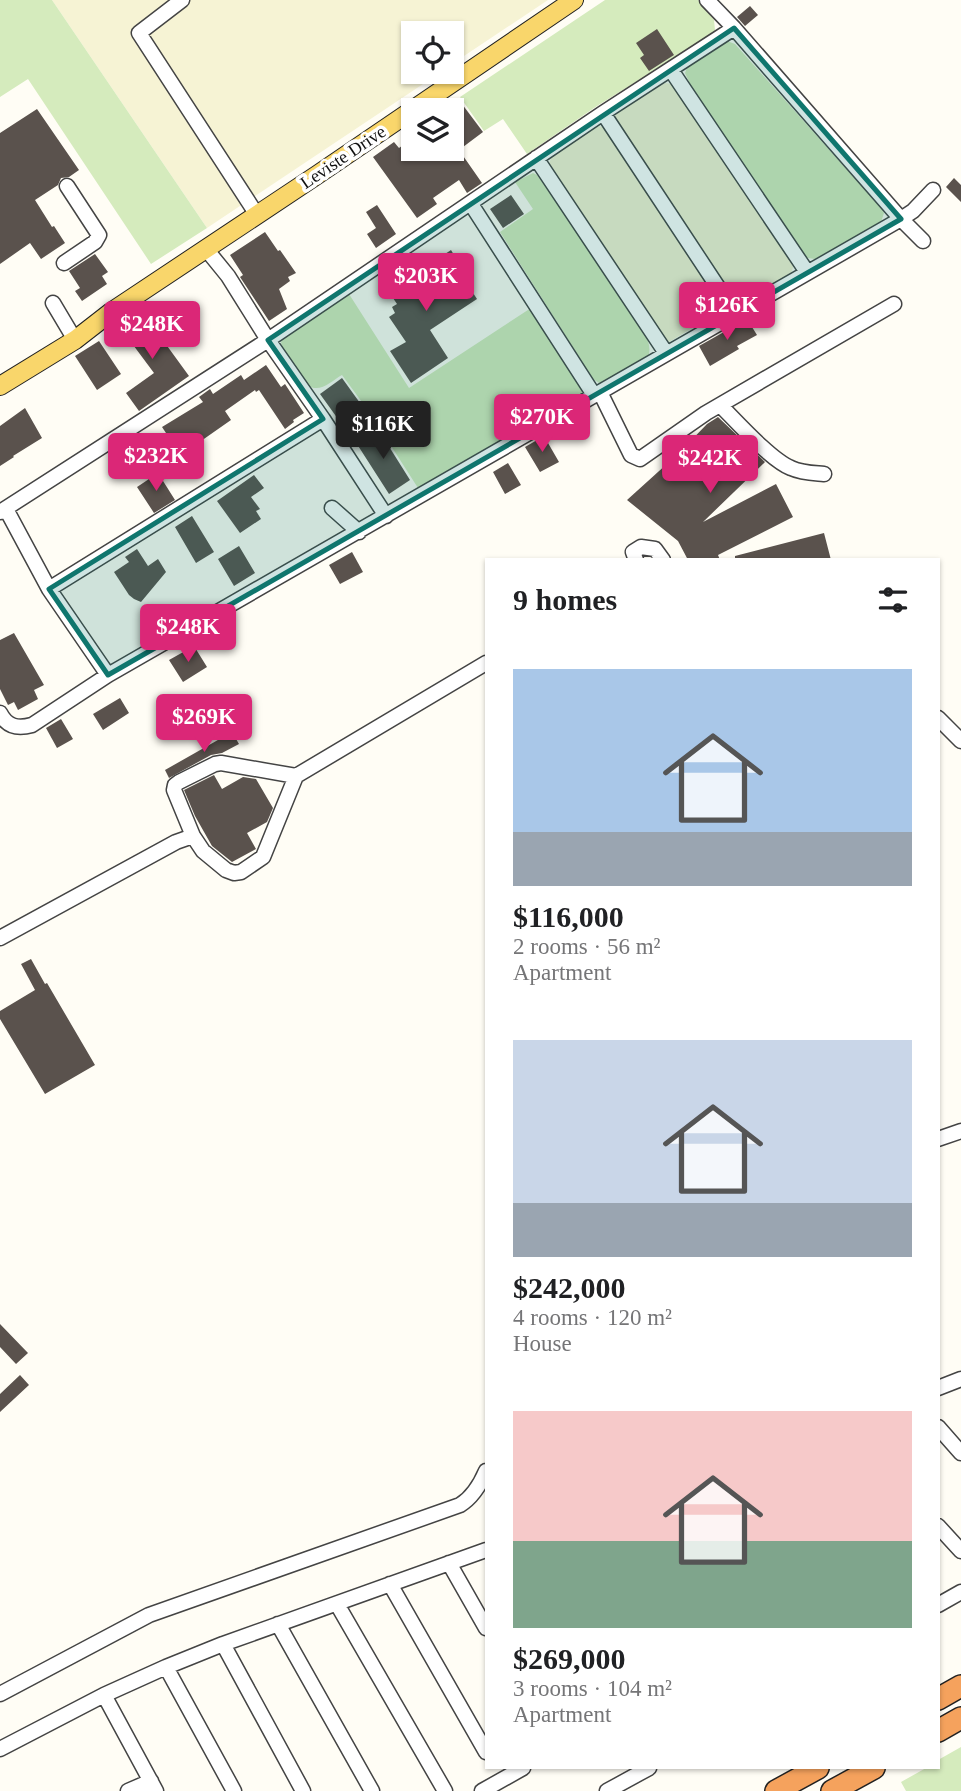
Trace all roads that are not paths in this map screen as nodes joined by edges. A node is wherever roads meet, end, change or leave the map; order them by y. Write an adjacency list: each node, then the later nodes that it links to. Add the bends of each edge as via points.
1 (182, 0): 11 (street, via 139,33)
2 (574, 0): 11 (main road, Leviste Drive)
3 (706, 0): 4 (street)
4 (734, 28): 5 (street); 12 (street)
5 (671, 70): 6 (street); 16 (street)
6 (603, 113): 7 (street); 19 (street)
7 (536, 158): 10 (street); 22 (street)
8 (67, 186): 15 (street, via 99,235 96,242)
9 (933, 190): 12 (street)
10 (471, 204): 21 (street); 25 (street)
11 (257, 215): 14 (main road, Leviste Drive)
12 (901, 219): 13 (street); 16 (street)
13 (923, 241)
14 (206, 249): 20 (main road, Leviste Drive); 21 (street)
15 (64, 263)
16 (807, 272): 19 (street)
17 (53, 303): 20 (street)
18 (894, 304): 26 (street)
19 (735, 313): 22 (street)
20 (74, 336): 23 (main road, Leviste Drive); 24 (main road, Leviste Drive)
21 (268, 341): 27 (street); 30 (street)
22 (666, 353): 25 (street)
23 (0, 376)
24 (0, 386)
25 (597, 394): 26 (street, via 631,454 640,459); 31 (street)
26 (720, 405): 28 (street, via 789,467)
27 (323, 419): 31 (street); 35 (street)
28 (824, 474)
29 (332, 508): 32 (street)
30 (3, 511): 35 (street)
31 (386, 516): 32 (street)
32 (359, 532): 37 (street)
33 (636, 558): 34 (street, via 634,552 641,547 655,549)
34 (662, 558)
35 (49, 589): 37 (street)
36 (485, 664): 41 (street)
37 (108, 675): 38 (street, via 32,725 11,726)
38 (0, 713)
39 (940, 720): 40 (street)
40 (961, 741)
41 (296, 776): 42 (street, via 263,857 241,872 226,870); 42 (street, via 221,763 179,782 174,790)
42 (193, 836): 43 (street)
43 (0, 938)
44 (961, 1130): 45 (street)
45 (940, 1138)
46 (961, 1380): 47 (street)
47 (940, 1387)
48 (940, 1429): 49 (street)
49 (961, 1453)
50 (485, 1473): 64 (street, via 476,1491 460,1505 149,1615)
51 (940, 1532): 53 (street)
52 (485, 1550): 54 (street)
53 (961, 1551)
54 (449, 1563): 55 (street); 60 (street)
55 (390, 1584): 57 (street); 70 (street)
56 (961, 1592): 58 (street)
57 (337, 1604): 59 (street); 82 (street)
58 (940, 1604)
59 (278, 1624): 61 (street); 81 (street)
60 (485, 1626)
61 (222, 1644): 62 (street); 80 (street)
62 (166, 1667): 65 (street); 79 (street)
63 (961, 1686): 66 (highway)
64 (0, 1693)
65 (104, 1695): 69 (street); 77 (street)
66 (940, 1698)
67 (961, 1718): 68 (highway)
68 (940, 1730)
69 (0, 1749)
70 (485, 1750)
71 (518, 1769): 75 (street)
72 (642, 1769): 84 (street)
73 (816, 1769): 85 (highway)
74 (873, 1769): 76 (highway)
75 (499, 1773): 83 (street)
76 (857, 1785): 86 (highway)
77 (153, 1786): 78 (street)
78 (128, 1791)
79 (234, 1791)
80 (303, 1791)
81 (372, 1791)
82 (445, 1791)
83 (482, 1791)
84 (607, 1791)
85 (776, 1791)
86 (832, 1791)

